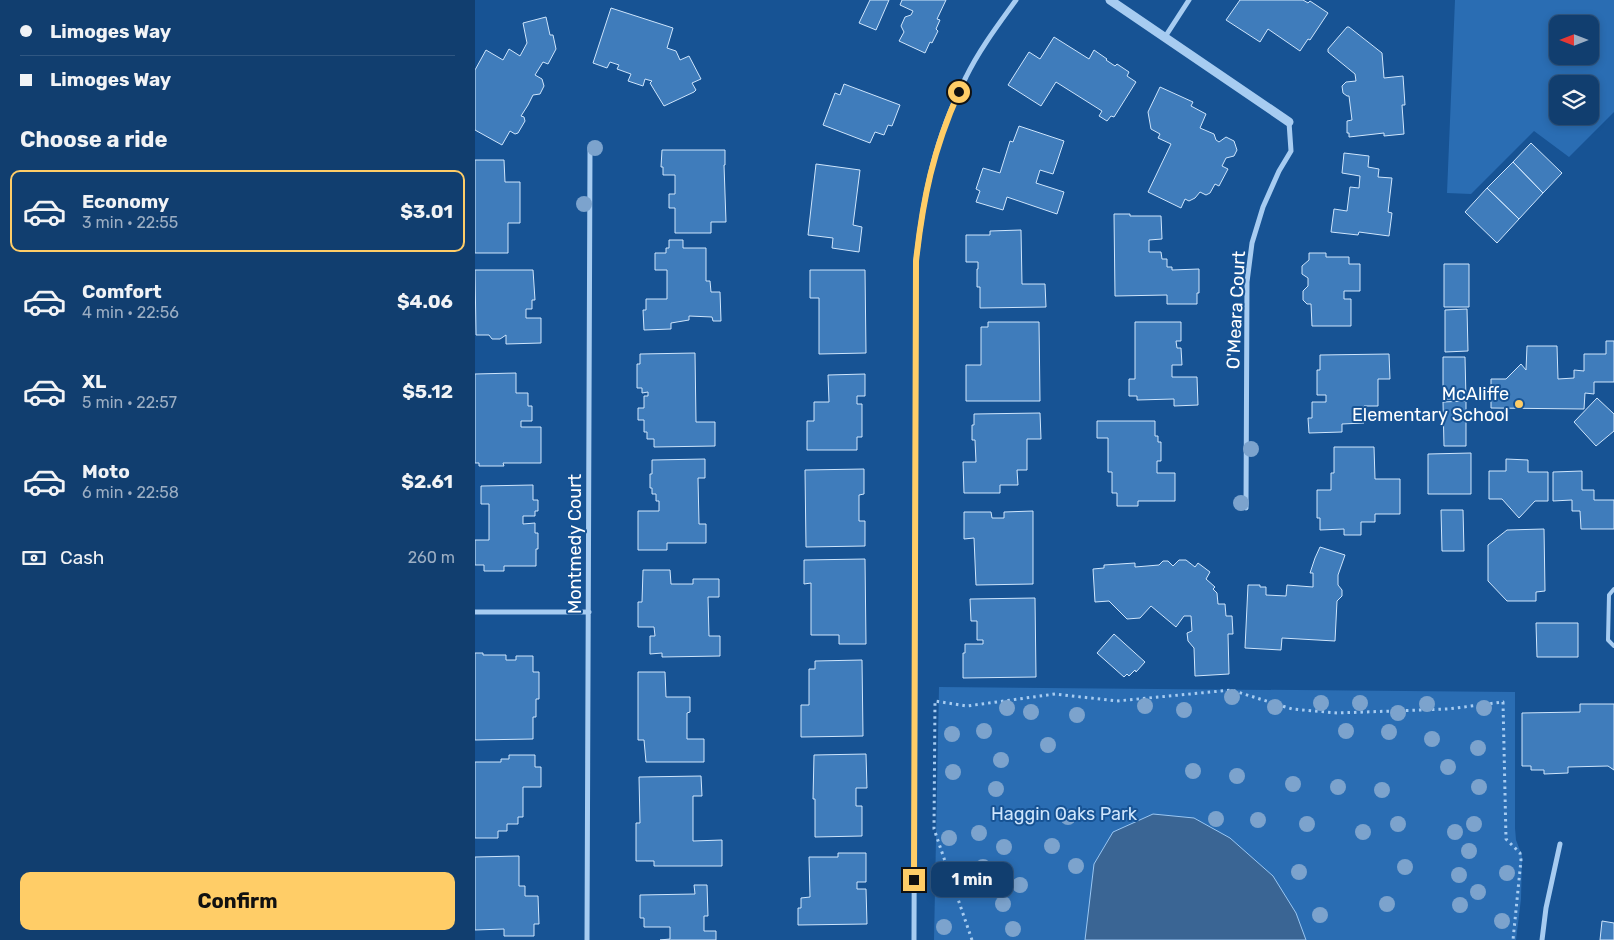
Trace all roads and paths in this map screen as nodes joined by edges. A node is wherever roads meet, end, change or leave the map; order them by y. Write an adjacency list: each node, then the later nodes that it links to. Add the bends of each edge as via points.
1 (1016, 0): 14 (street, via 990,35 946,121 931,166 921,214 916,271)
2 (1110, 0): 4 (street)
3 (1189, 0): 4 (street)
4 (1165, 37): 5 (street)
5 (1289, 122): 7 (street, O'Meara Court, via 1291,151 1263,206 1252,244 1247,282)
6 (590, 149): 10 (street, Montmedy Court)
7 (1246, 508)
8 (1614, 589): 11 (lane, via 1609,595 1608,640)
9 (475, 612): 10 (street)
10 (589, 612): 13 (street, Montmedy Court)
11 (1614, 646)
12 (1560, 844): 17 (street)
13 (587, 940)
14 (914, 940)
15 (971, 940): 16 (path, via 934,829 935,701 967,706 1055,694 1117,701 1231,690 1292,709 1337,713 1448,709 1503,702 1506,840 1520,854 1521,860)
16 (1513, 940)
17 (1543, 940)

